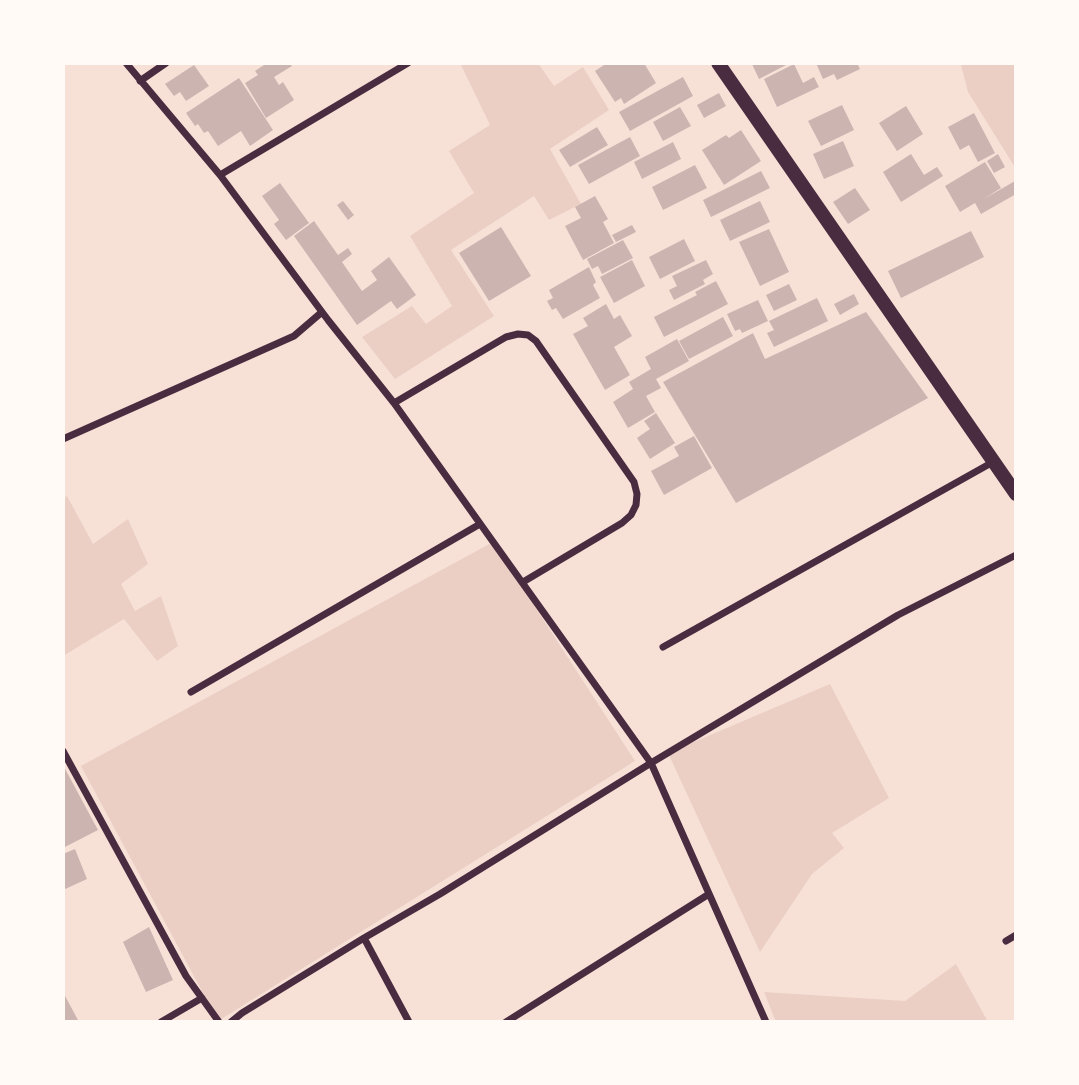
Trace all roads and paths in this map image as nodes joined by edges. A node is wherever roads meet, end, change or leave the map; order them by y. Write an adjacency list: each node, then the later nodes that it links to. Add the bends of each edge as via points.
1 (126, 63): 5 (street)
2 (166, 63): 5 (street)
3 (408, 63): 6 (street)
4 (718, 63): 10 (main road)
5 (141, 81): 6 (street)
6 (220, 175): 7 (street)
7 (322, 312): 8 (street); 9 (street, via 294,336)
8 (394, 402): 12 (street); 14 (street, via 506,337 528,335 536,341 634,482 637,494 631,515 622,523)
9 (63, 439)
10 (994, 461): 11 (main road); 15 (street)
11 (1016, 494)
12 (480, 524): 14 (street); 16 (street)
13 (1016, 555): 18 (street, via 898,615)
14 (523, 582): 18 (street)
15 (663, 647)
16 (191, 692)
17 (63, 751): 23 (street)
18 (651, 763): 19 (street); 21 (street)
19 (709, 894): 28 (street); 29 (street)
20 (1016, 935): 22 (street)
21 (364, 938): 26 (street); 27 (street)
22 (1006, 941)
23 (202, 998): 24 (street); 25 (street)
24 (161, 1022)
25 (219, 1022)
26 (231, 1022)
27 (409, 1022)
28 (506, 1022)
29 (766, 1022)

